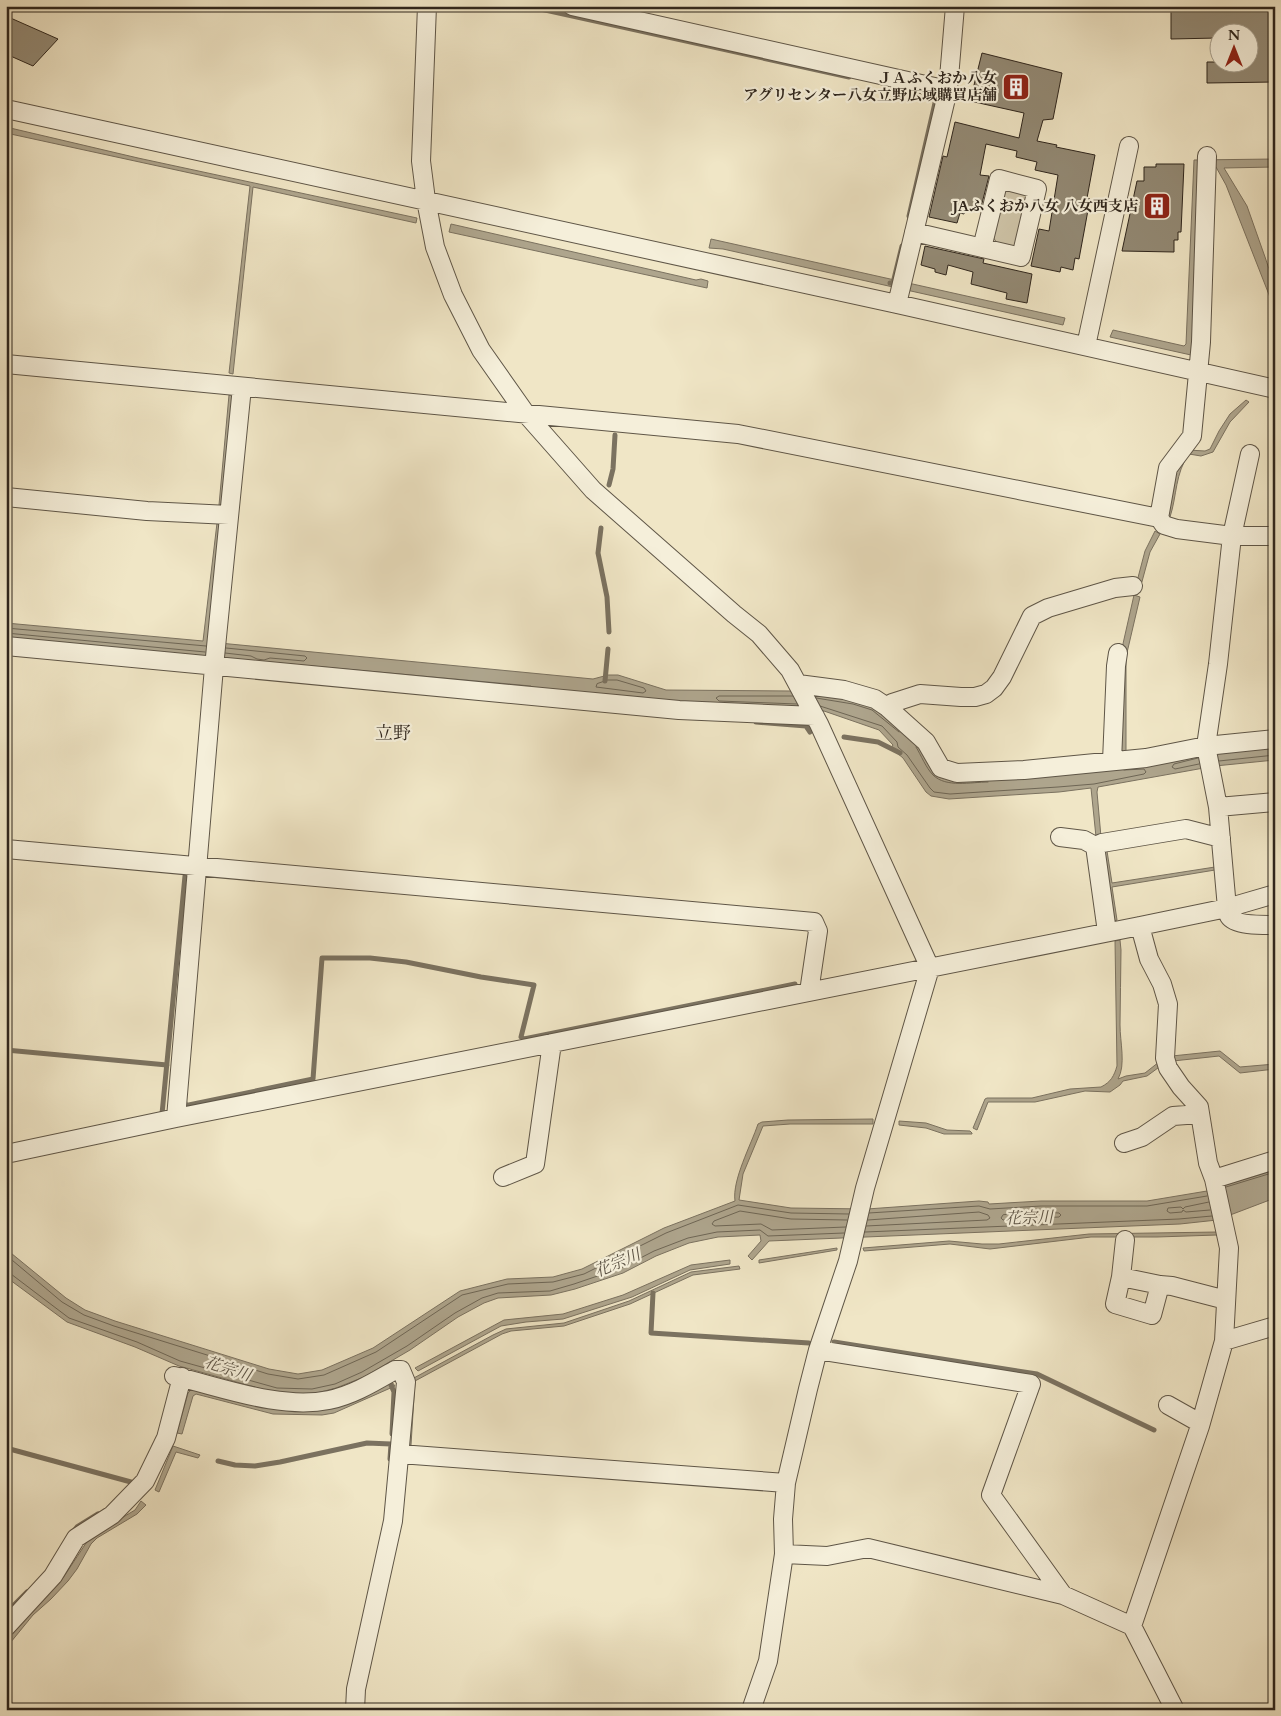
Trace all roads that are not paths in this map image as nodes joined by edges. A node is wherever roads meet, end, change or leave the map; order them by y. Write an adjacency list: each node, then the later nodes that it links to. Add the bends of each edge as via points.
1 (427, 6): 8 (street, via 421,161)
2 (572, 6): 4 (street)
3 (955, 6): 4 (street)
4 (948, 90): 9 (street)
5 (6, 109): 8 (street)
6 (1129, 146): 12 (street)
7 (1207, 162): 14 (street, via 1201,342)
8 (426, 200): 11 (street); 17 (street, via 435,247 453,295 481,350)
9 (914, 232): 10 (street); 11 (street)
10 (982, 248)
11 (897, 304): 12 (street)
12 (1086, 346): 14 (street)
13 (6, 364): 15 (street)
14 (1197, 371): 16 (street); 21 (street, via 1192,436 1168,468)
15 (242, 387): 17 (street); 20 (street)
16 (1275, 389)
17 (526, 414): 21 (street, via 738,434); 28 (street, via 593,490 759,634)
18 (1250, 454): 22 (street)
19 (6, 497): 20 (street, via 147,511)
20 (229, 515): 27 (street)
21 (1159, 518): 22 (street, via 1164,525 1177,529)
22 (1232, 536): 23 (street); 32 (street)
23 (1275, 536)
24 (1133, 586): 29 (street, via 1115,588 1032,616 1002,677 986,694 975,697 920,694)
25 (6, 646): 27 (street)
26 (1118, 653): 33 (street)
27 (215, 663): 30 (street, via 678,710); 40 (street)
28 (798, 684): 29 (street, via 844,690 875,699); 30 (street)
29 (887, 707): 33 (street, via 926,742 941,768 957,773)
30 (815, 716): 46 (street)
31 (1275, 739): 32 (street)
32 (1206, 746): 33 (street); 35 (street)
33 (1112, 761)
34 (1275, 802): 35 (street)
35 (1218, 807): 37 (street)
36 (1060, 837): 38 (street, via 1084,840)
37 (1221, 838): 38 (street, via 1186,829); 42 (street)
38 (1095, 846): 45 (street)
39 (6, 849): 40 (street)
40 (197, 866): 47 (street, via 814,922 818,931); 50 (street)
41 (1275, 894): 42 (street)
42 (1227, 908): 43 (street, via 1235,921); 44 (street)
43 (1275, 924)
44 (1140, 926): 45 (street); 49 (street, via 1168,1004 1164,1058 1181,1087 1199,1107)
45 (1107, 932): 46 (street)
46 (930, 968): 47 (street); 62 (street, via 865,1188 848,1261)
47 (809, 992): 48 (street)
48 (552, 1044): 50 (street); 54 (street, via 535,1164)
49 (1200, 1114): 51 (street, via 1172,1116 1142,1137); 55 (street)
50 (176, 1118): 52 (street)
51 (1124, 1143)
52 (6, 1154)
53 (1275, 1160): 55 (street)
54 (502, 1177)
55 (1214, 1179): 59 (street, via 1229,1248)
56 (1125, 1240): 57 (street)
57 (1121, 1277): 58 (street); 58 (street, via 1115,1304 1152,1315)
58 (1160, 1285): 59 (street)
59 (1226, 1300): 61 (street)
60 (1275, 1326): 61 (street)
61 (1224, 1341): 64 (street)
62 (818, 1350): 66 (street); 68 (street, via 1031,1384 991,1495)
63 (1168, 1405): 64 (street)
64 (1200, 1423): 69 (street)
65 (400, 1454): 66 (street); 70 (street, via 406,1382 401,1370 330,1400 306,1403 271,1400 178,1377 166,1438 145,1481 112,1515 76,1538 53,1576); 71 (street, via 394,1521 356,1690)
66 (786, 1483): 67 (street)
67 (784, 1554): 68 (street, via 827,1556 868,1548); 72 (street, via 768,1661)
68 (1063, 1595): 69 (street)
69 (1132, 1626): 73 (street)
70 (6, 1627)
71 (355, 1710)
72 (751, 1710)
73 (1175, 1710)

